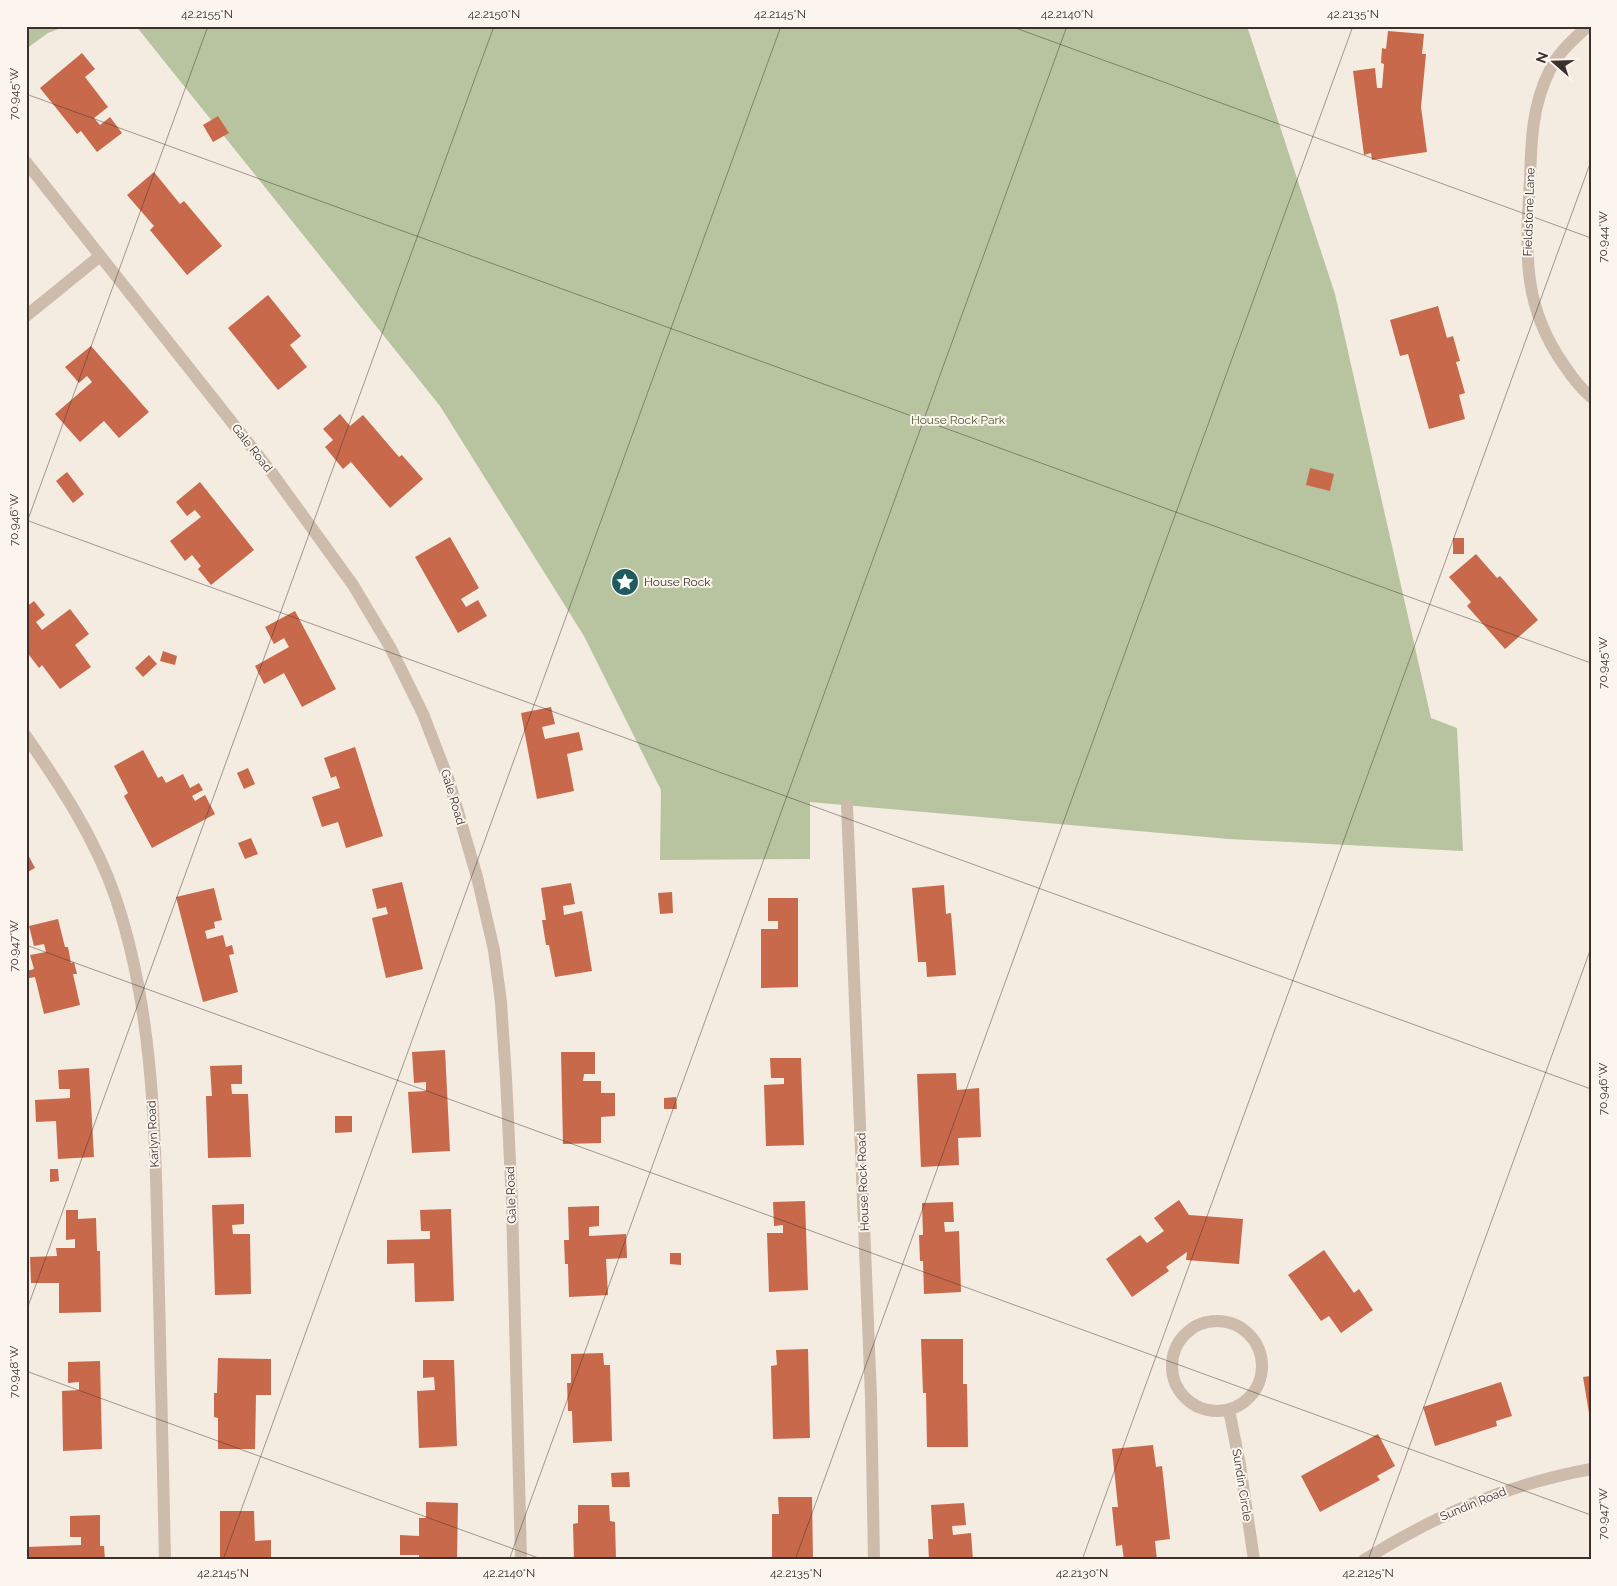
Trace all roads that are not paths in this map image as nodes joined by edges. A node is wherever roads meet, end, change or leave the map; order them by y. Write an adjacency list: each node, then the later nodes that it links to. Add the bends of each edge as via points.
1 (1588, 26): 5 (street, Fieldstone Lane, via 1566,45 1549,71 1539,99 1532,129 1527,243 1528,278 1536,312 1552,348)
2 (26, 162): 3 (street, Gale Road)
3 (100, 256): 4 (street); 11 (street, Gale Road, via 272,473 353,586 390,647 423,714 449,781 477,877 494,950 501,1002 512,1203)
4 (26, 316)
5 (1591, 397)
6 (26, 736): 10 (street, Karlyn Road, via 90,835 115,896 133,958 146,1027 157,1215)
7 (847, 805): 12 (street, House Rock Road, via 870,1358)
8 (1229, 1410): 8 (street, via 1214,1412 1192,1405 1178,1391 1171,1372 1173,1350 1186,1331 1204,1321 1228,1320 1244,1328 1258,1345 1263,1363 1256,1390 1238,1407); 13 (street, Sundin Circle)
9 (1591, 1469): 14 (street, Sundin Road, via 1511,1489 1459,1508 1402,1536)
10 (166, 1560)
11 (521, 1560)
12 (874, 1560)
13 (1254, 1560)
14 (1364, 1560)

